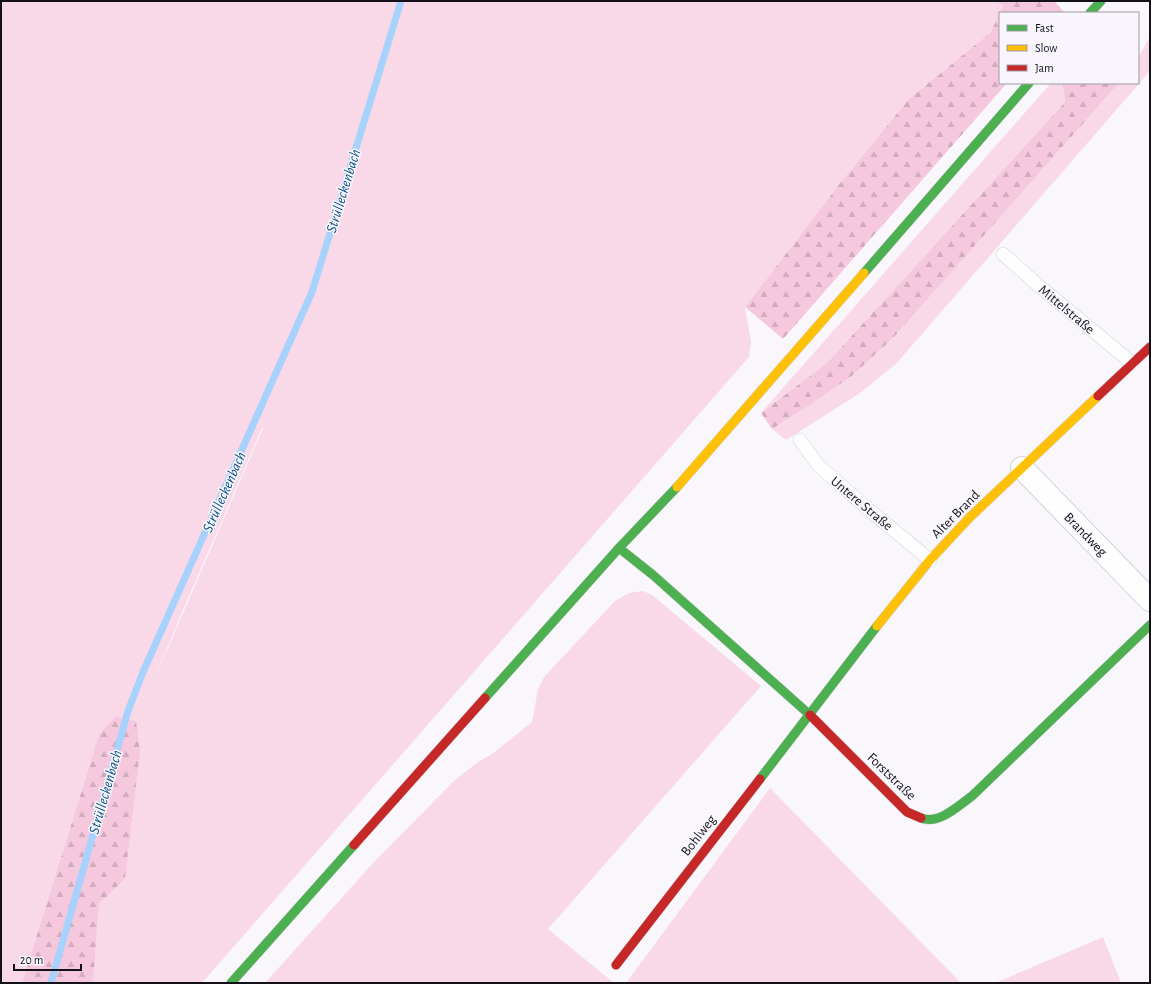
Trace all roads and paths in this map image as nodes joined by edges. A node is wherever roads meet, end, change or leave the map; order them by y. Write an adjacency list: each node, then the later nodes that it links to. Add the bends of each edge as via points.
1 (1100, 1): 2 (street)
2 (1091, 12)
3 (1028, 84): 9 (street, via 682,482)
4 (1003, 254): 6 (lane, Mittelstraße)
5 (1150, 347): 6 (street, Alter Brand)
6 (1132, 363): 8 (street, Alter Brand)
7 (800, 440): 10 (lane, Untere Straße, via 818,465)
8 (1022, 468): 10 (street, Alter Brand, via 969,518); 11 (street, Brandweg)
9 (619, 548): 13 (street, Forststraße, via 653,575); 16 (street)
10 (930, 560): 13 (street, Alter Brand)
11 (1150, 600)
12 (1150, 625): 13 (street, Forststraße, via 972,796 944,816 926,820 907,812)
13 (810, 715): 14 (street, Alter Brand)
14 (804, 723): 15 (street, Bohlweg)
15 (616, 965)
16 (231, 983)

